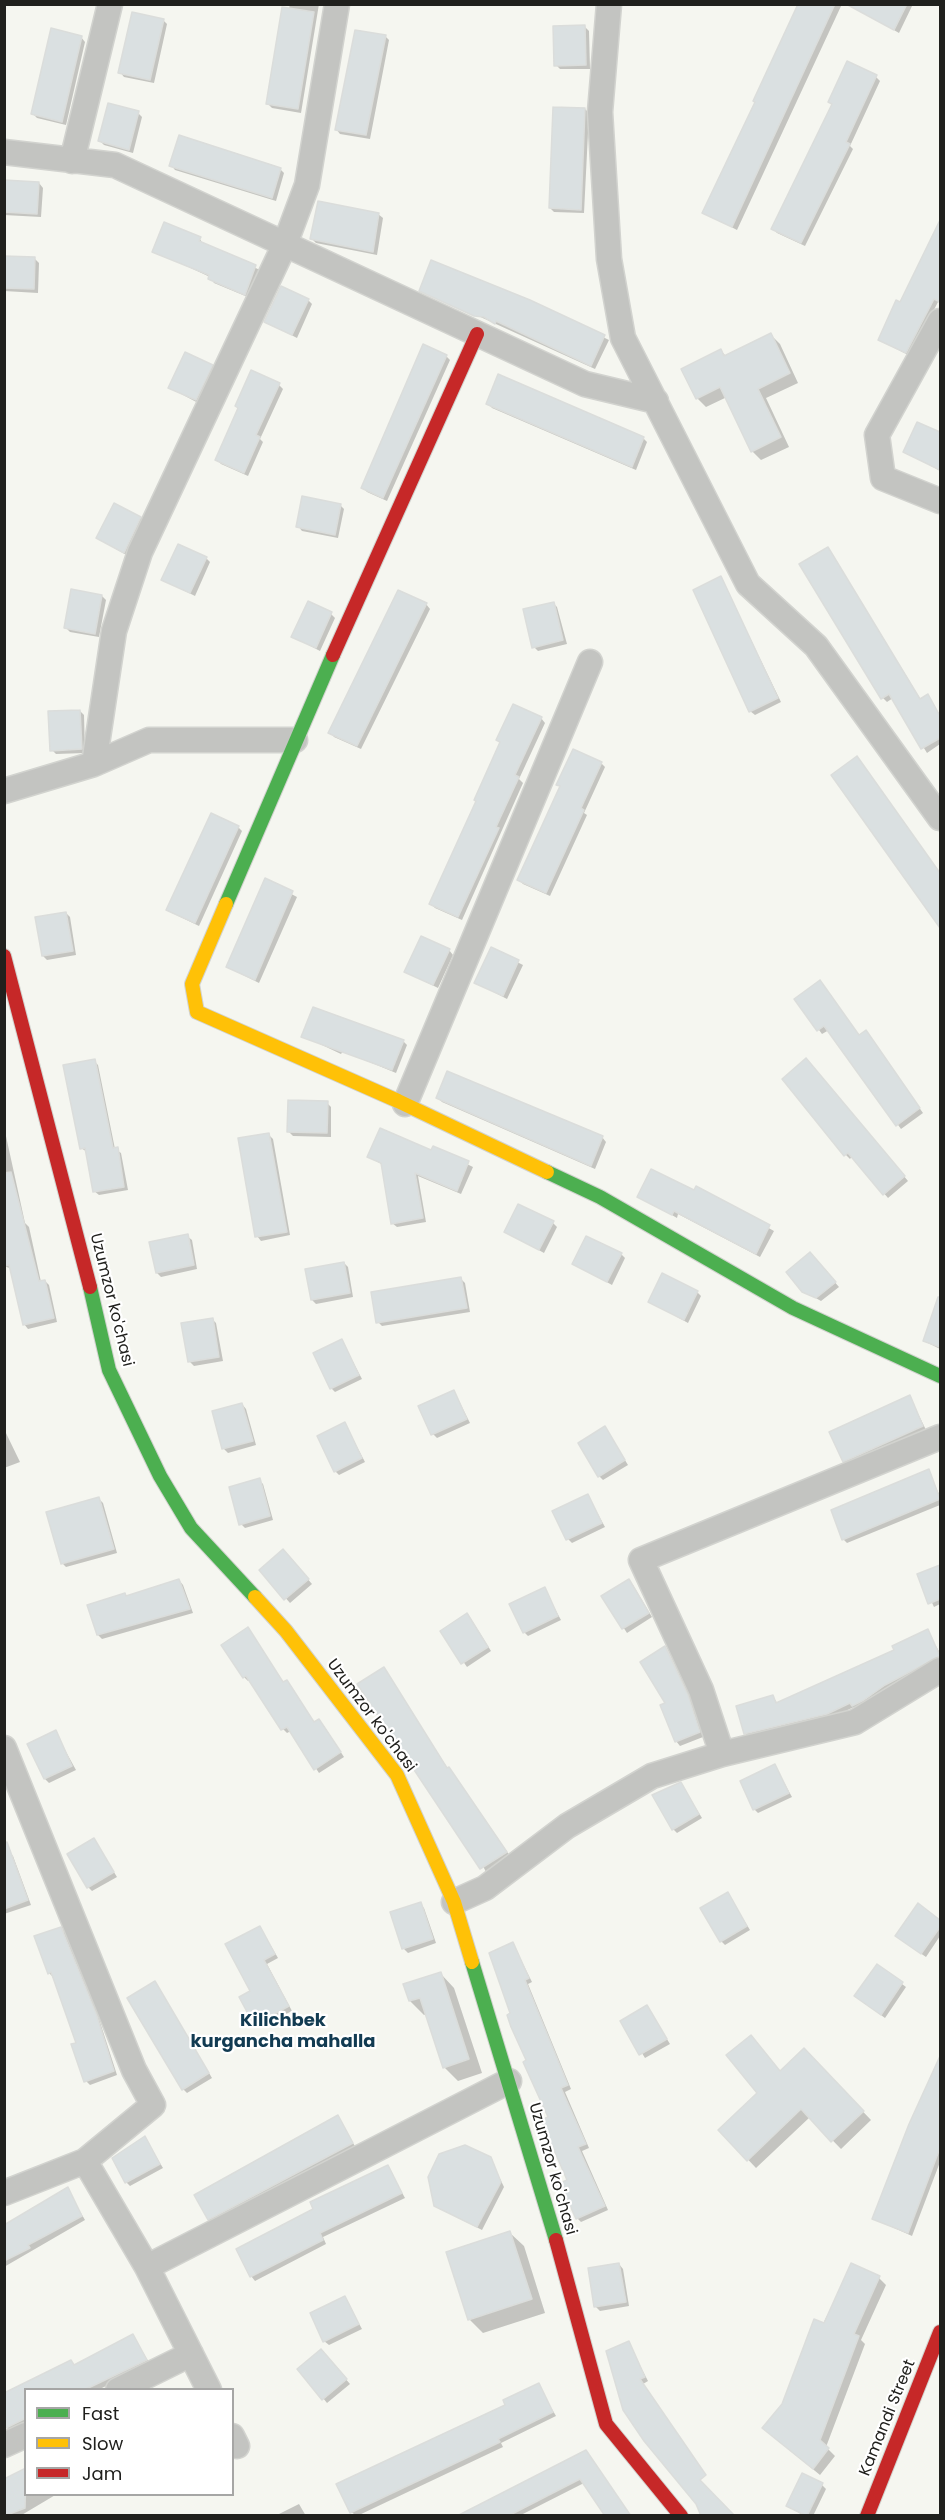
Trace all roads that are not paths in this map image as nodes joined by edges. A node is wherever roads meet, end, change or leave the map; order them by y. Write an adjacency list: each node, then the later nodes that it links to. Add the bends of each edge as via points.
1 (110, 4): 5 (street)
2 (337, 4): 6 (street, via 307,185)
3 (609, 4): 9 (street, via 600,111 609,259 623,338)
4 (4, 152): 5 (street)
5 (72, 161): 6 (street, via 115,165)
6 (285, 244): 8 (street); 13 (street, via 140,552 114,631)
7 (940, 321): 10 (street, via 877,435 883,478)
8 (477, 334): 9 (street, via 585,384); 12 (street)
9 (656, 401): 15 (street, via 748,584 816,646)
10 (940, 501)
11 (590, 662): 18 (street)
12 (296, 740): 13 (street, via 149,740); 18 (street, via 192,984 197,1012)
13 (94, 764): 14 (street)
14 (4, 791)
15 (940, 818)
16 (4, 956): 17 (street, Uzumzor ko'chasi)
17 (15, 1036): 24 (street, Uzumzor ko'chasi, via 110,1370 160,1476 191,1528 286,1631 397,1775)
18 (405, 1104): 19 (street, via 600,1197 793,1308)
19 (940, 1376)
20 (940, 1437): 23 (street, via 641,1560 701,1690)
21 (940, 1670): 23 (street, via 855,1722)
22 (4, 1748): 26 (street, via 134,2070 153,2105)
23 (722, 1754): 24 (street, via 652,1776 567,1826 485,1888)
24 (454, 1902): 25 (street, Uzumzor ko'chasi)
25 (509, 2081): 28 (street); 36 (street, Uzumzor ko'chasi, via 606,2424)
26 (85, 2161): 27 (street); 28 (street)
27 (4, 2193)
28 (147, 2267): 30 (street)
29 (940, 2332): 31 (street, Kamandi Street)
30 (191, 2354): 32 (street); 33 (street)
31 (931, 2381): 37 (street, Kamandi Street)
32 (122, 2388)
33 (208, 2388)
34 (24, 2436): 35 (street)
35 (4, 2445)
36 (681, 2516)
37 (867, 2516)

